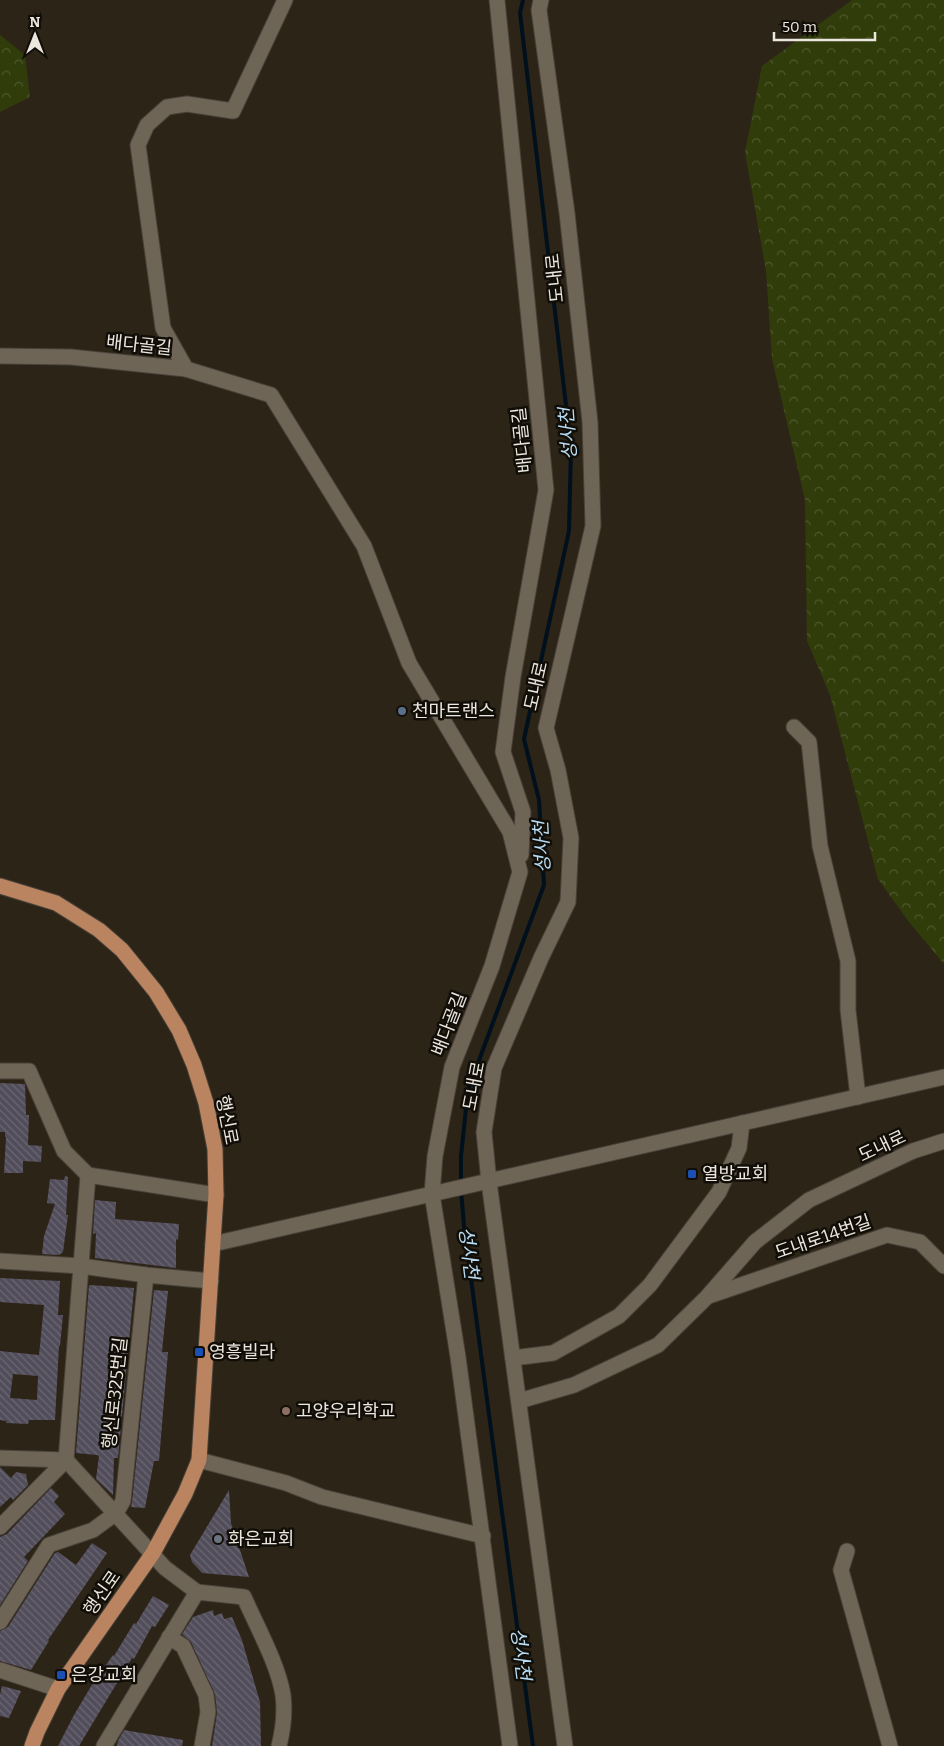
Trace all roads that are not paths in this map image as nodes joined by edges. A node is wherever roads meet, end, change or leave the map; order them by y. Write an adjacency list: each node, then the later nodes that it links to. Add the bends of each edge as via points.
1 (285, 0): 5 (street, via 233,111 187,104 167,108 146,126 138,145 164,328)
2 (497, 0): 7 (street, 배다골길, via 546,490 503,752 523,812)
3 (541, 0): 15 (street, 도내로, via 539,10 567,213 590,422 594,526 546,728 571,838 568,902 494,1068 484,1132)
4 (0, 356): 5 (street, 배다골길, via 71,358)
5 (186, 369): 7 (street, 배다골길, via 271,395 364,546 409,663 510,832)
6 (794, 727): 11 (street, via 809,742 820,846 848,962 848,1010)
7 (520, 872): 16 (street, 배다골길, via 492,966 452,1067 435,1156)
8 (0, 886): 17 (main road, 행신로, via 56,903 99,930 122,950 156,992 179,1030 206,1103 215,1149)
9 (0, 1070): 14 (street, via 29,1071 64,1151)
10 (944, 1077): 11 (street)
11 (858, 1097): 12 (street)
12 (742, 1123): 15 (street); 25 (street, via 739,1148 719,1192 650,1285 618,1316 552,1353)
13 (944, 1141): 24 (street, 도내로, via 913,1151 809,1200 755,1242)
14 (88, 1175): 17 (street); 20 (street)
15 (484, 1182): 16 (street); 25 (street, 도내로)
16 (437, 1193): 18 (street); 32 (street, 배다골길)
17 (216, 1195): 18 (main road, 행신로)
18 (213, 1244): 23 (main road, 행신로)
19 (0, 1261): 20 (street)
20 (80, 1266): 22 (street); 28 (street)
21 (944, 1266): 24 (street, 도내로14번길, via 920,1242 887,1235)
22 (146, 1275): 23 (street); 30 (street, 행신로325번길, via 123,1500)
23 (211, 1281): 29 (main road, 행신로)
24 (707, 1297): 26 (street, 도내로, via 658,1345 574,1385)
25 (513, 1358): 26 (street, 도내로)
26 (519, 1401): 45 (street, 도내로)
27 (0, 1458): 28 (street)
28 (66, 1460): 30 (street); 31 (street)
29 (199, 1460): 32 (street, via 286,1482 322,1497); 34 (main road, 행신로, via 185,1494)
30 (116, 1513): 34 (street); 36 (street, via 93,1530 49,1545)
31 (0, 1527)
32 (483, 1536): 44 (street, 배다골길)
33 (847, 1551): 46 (street, via 841,1570)
34 (153, 1553): 35 (street, via 166,1568); 39 (main road, 행신로)
35 (197, 1592): 37 (street); 43 (street, via 244,1597 277,1673 283,1696 283,1731)
36 (0, 1622)
37 (169, 1637): 41 (street); 42 (street, via 183,1646 206,1695 208,1712)
38 (0, 1670): 39 (street)
39 (58, 1689): 40 (main road, 행신로)
40 (32, 1746)
41 (104, 1746)
42 (202, 1746)
43 (279, 1746)
44 (510, 1746)
45 (565, 1746)
46 (890, 1746)

